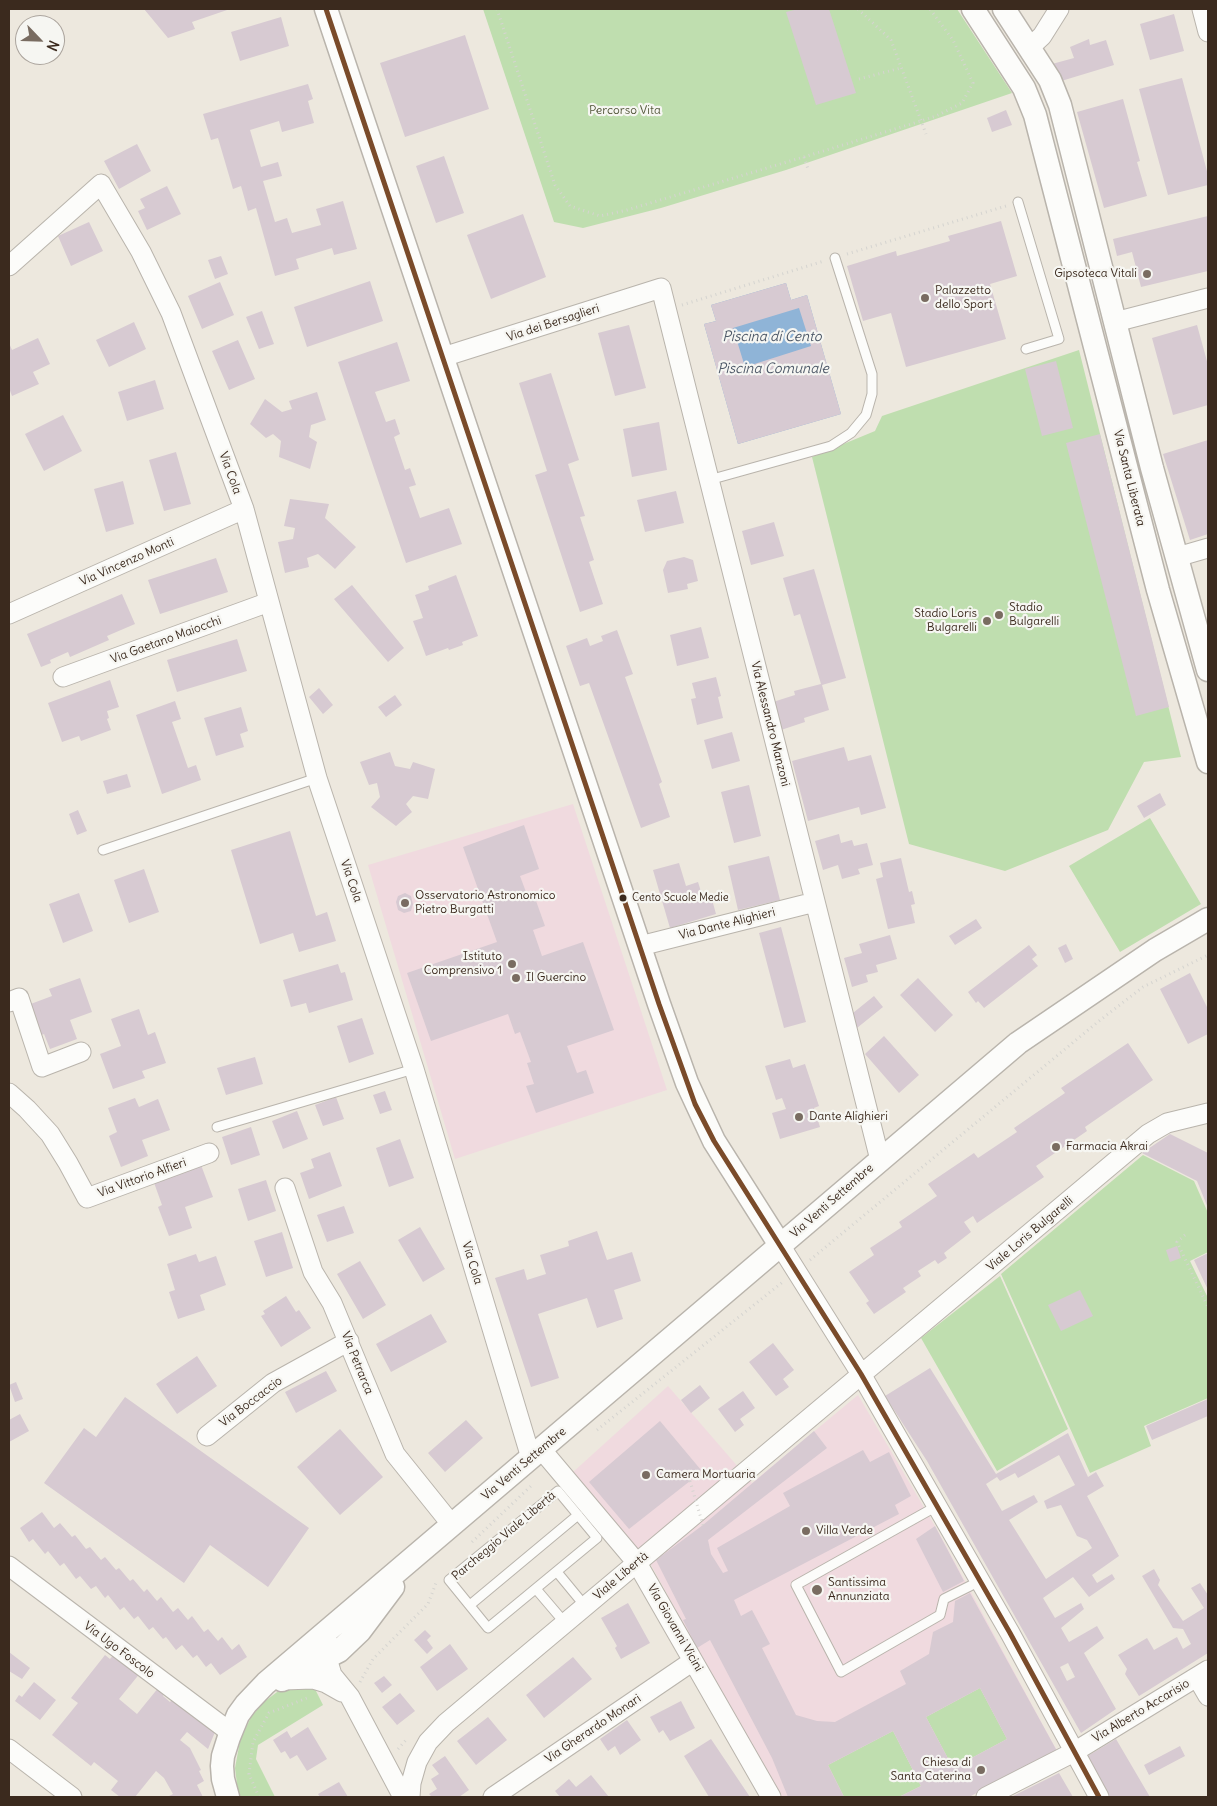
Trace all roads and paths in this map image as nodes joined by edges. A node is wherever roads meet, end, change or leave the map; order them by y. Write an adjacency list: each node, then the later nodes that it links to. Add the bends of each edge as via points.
1 (326, 9): 27 (street)
2 (497, 9): 16 (path, via 555,186 570,206 600,216)
3 (858, 9): 12 (path, via 892,40)
4 (930, 9): 14 (path, via 953,40 973,83 962,103)
5 (973, 9): 11 (street, Via Santa Liberata)
6 (1004, 9): 10 (street, Via Santa Liberata)
7 (1059, 9): 10 (street, via 1042,36)
8 (1202, 9): 9 (street)
9 (1208, 32)
10 (1029, 48): 11 (street); 18 (street, Via Santa Liberata, via 1058,98)
11 (1008, 62): 19 (street, Via Santa Liberata, via 1036,115)
12 (901, 68): 13 (path); 14 (path)
13 (859, 79)
14 (921, 121): 15 (path); 16 (path)
15 (926, 134)
16 (804, 157): 17 (path)
17 (808, 169)
18 (1081, 185): 19 (street); 25 (street, Via Santa Liberata)
19 (1056, 192): 36 (street, Via Santa Liberata, via 1158,590)
20 (1018, 202): 26 (lane, via 1060,339)
21 (835, 258): 28 (lane, via 872,374 872,394 866,415 851,433 831,446)
22 (9, 266): 29 (street, Via Cola, via 101,184 141,252 171,313)
23 (662, 288): 27 (street, Via dei Bersaglieri); 28 (street, Via Alessandro Manzoni)
24 (1208, 298): 25 (street)
25 (1115, 322): 31 (street, Via Santa Liberata)
26 (1026, 349)
27 (444, 357): 41 (street)
28 (709, 480): 39 (street, Via Alessandro Manzoni)
29 (244, 509): 32 (street, Via Cola); 33 (street, Via Vincenzo Monti)
30 (1208, 548): 31 (street)
31 (1176, 558): 34 (street, Via Santa Liberata)
32 (269, 602): 35 (street, Via Gaetano Maiocchi); 37 (street, Via Cola)
33 (9, 614)
34 (1208, 670)
35 (63, 677)
36 (1208, 762)
37 (317, 778): 38 (lane); 45 (street, Via Cola)
38 (103, 850)
39 (815, 902): 41 (street, Via Dante Alighieri); 50 (street, Via Alessandro Manzoni)
40 (1208, 919): 50 (street, Via Venti Settembre, via 1155,950 1018,1043)
41 (640, 946): 53 (street, via 700,1113 714,1141)
42 (1208, 955): 54 (path, via 1144,987 1099,1021)
43 (9, 1002): 44 (street, via 19,998 42,1067)
44 (81, 1052)
45 (414, 1069): 48 (lane); 60 (street, Via Cola)
46 (9, 1092): 49 (street, Via Vittorio Alfieri, via 50,1134 87,1198)
47 (1208, 1113): 57 (street, Viale Loris Bulgarelli, via 1167,1123 1148,1134)
48 (217, 1126)
49 (209, 1153)
50 (880, 1160): 53 (street, Via Venti Settembre)
51 (284, 1188): 56 (street, Via Petrarca, via 313,1272 332,1303)
52 (1185, 1235): 55 (path, via 1177,1242)
53 (780, 1245): 54 (street); 60 (street, Via Venti Settembre)
54 (797, 1271): 57 (street); 58 (path)
55 (1208, 1307)
56 (349, 1341): 59 (street, Via Boccaccio, via 273,1383); 64 (street, Via Petrarca, via 395,1454)
57 (859, 1376): 62 (street); 69 (street, Viale Libertà)
58 (592, 1434)
59 (208, 1436)
60 (542, 1457): 64 (street, Via Venti Settembre); 67 (path); 69 (street, Via Giovanni Vicini)
61 (690, 1481): 65 (path, bridge)
62 (934, 1508): 66 (street, via 942,1529); 72 (street); 72 (lane, via 796,1585 841,1672 940,1615 944,1599)
63 (578, 1515): 71 (lane, Parcheggio Viale Libertà, via 597,1538); 76 (lane); 76 (lane, Parcheggio Viale Libertà, via 558,1491 449,1580)
64 (452, 1525): 68 (street, Via Venti Settembre)
65 (703, 1525)
66 (939, 1533)
67 (471, 1542)
68 (427, 1546): 75 (street, Via Venti Settembre); 79 (street, Via Venti Settembre, via 360,1630 339,1652)
69 (637, 1563): 77 (street, Viale Libertà); 80 (street, Via Giovanni Vicini)
70 (9, 1566): 87 (street, Via Ugo Foscolo)
71 (557, 1572): 74 (lane, Parcheggio Viale Libertà); 77 (lane)
72 (980, 1581): 89 (street)
73 (437, 1582): 85 (path, via 428,1604 373,1659)
74 (536, 1589): 76 (lane, Parcheggio Viale Libertà, via 488,1628); 78 (lane)
75 (358, 1605): 79 (street, via 332,1637); 86 (street, Via Venti Settembre)
76 (470, 1605)
77 (585, 1606): 78 (street, Viale Libertà)
78 (565, 1623): 94 (street, Viale Libertà, via 435,1733 417,1762)
79 (327, 1658): 82 (street, Via Venti Settembre); 85 (street, via 332,1675)
80 (693, 1661): 95 (street, Via Gherardo Monari); 96 (street, Via Giovanni Vicini)
81 (1203, 1673): 83 (street); 89 (street, Via Alberto Accarisio)
82 (282, 1680): 85 (street, via 313,1679); 86 (street, Via Venti Settembre)
83 (1208, 1696)
84 (311, 1697): 92 (path, via 269,1713 252,1742 249,1774)
85 (350, 1697): 93 (street)
86 (246, 1704): 87 (street, Via Venti Settembre)
87 (230, 1732): 91 (street, Via Venti Settembre, via 222,1766)
88 (9, 1750): 90 (street)
89 (1074, 1752): 97 (street, Via Alberto Accarisio); 98 (street)
90 (72, 1797)
91 (228, 1797)
92 (259, 1797)
93 (403, 1797)
94 (410, 1797)
95 (493, 1797)
96 (771, 1797)
97 (986, 1797)
98 (1099, 1797)

